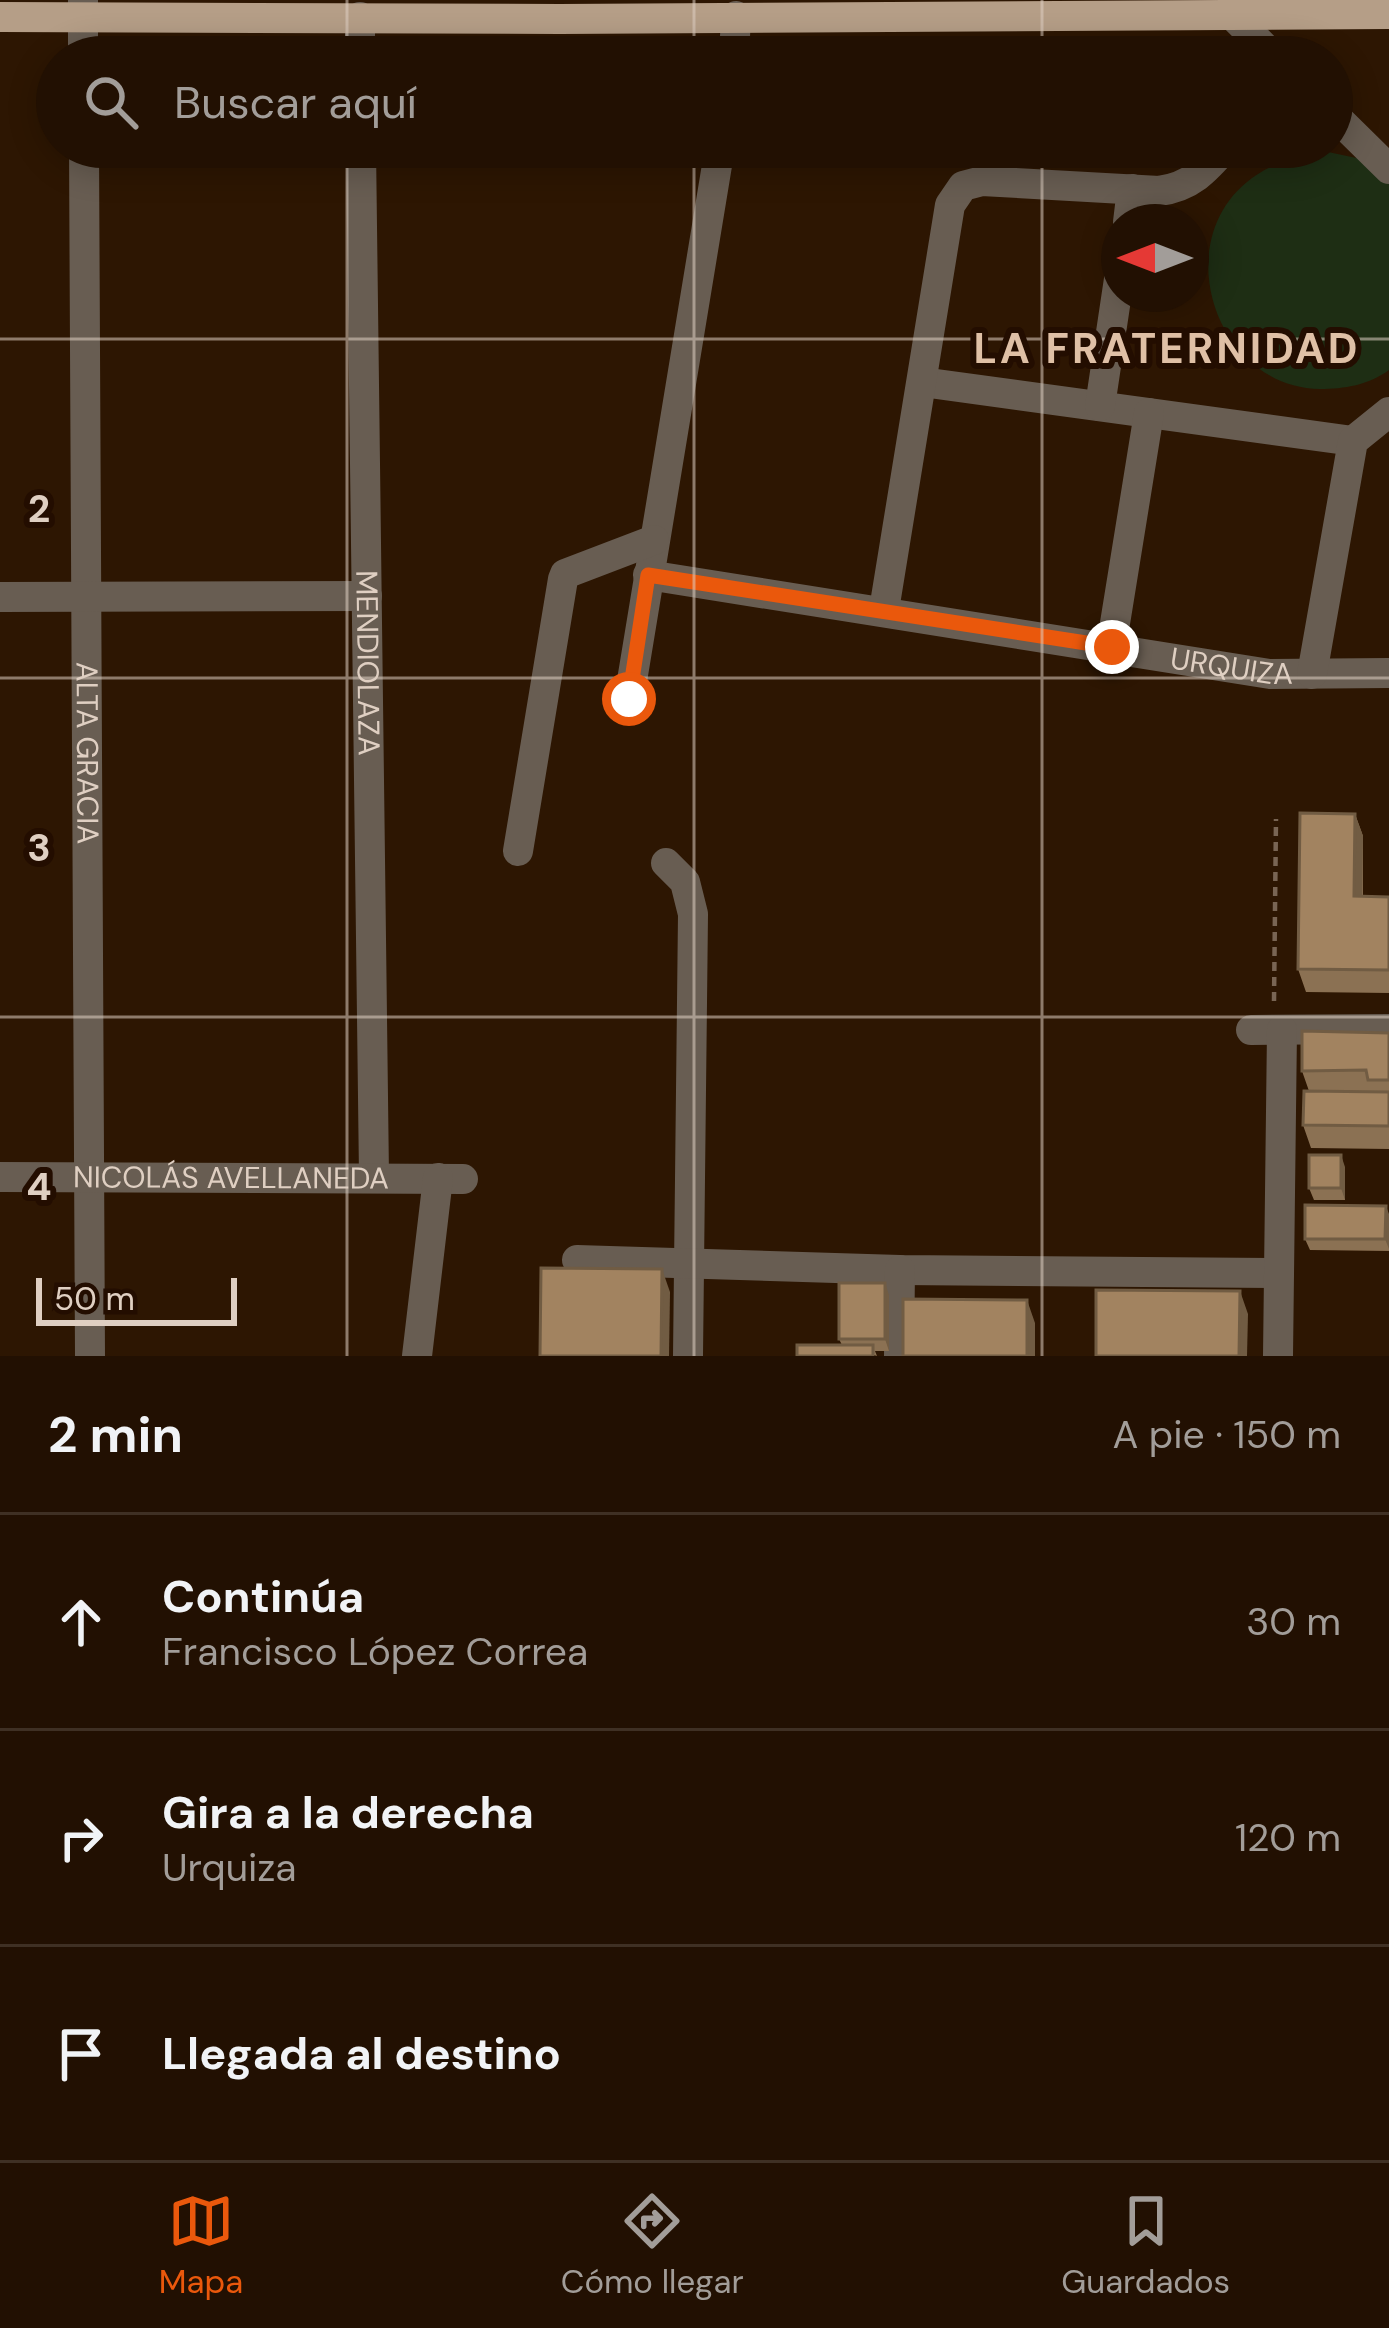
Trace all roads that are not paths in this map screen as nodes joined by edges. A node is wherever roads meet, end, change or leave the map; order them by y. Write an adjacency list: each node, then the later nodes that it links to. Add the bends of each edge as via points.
1 (83, 8): 7 (main road); 8 (main road)
2 (1264, 8): 4 (main road); 6 (main road)
3 (562, 9): 5 (main road); 8 (main road)
4 (1389, 14)
5 (736, 16): 6 (main road); 10 (street)
6 (1233, 16): 11 (street)
7 (0, 17)
8 (359, 17): 9 (street)
9 (359, 36)
10 (735, 36)
11 (1253, 36)
12 (1353, 134): 17 (street)
13 (84, 168): 30 (street, ALTA GRACIA)
14 (361, 168): 28 (street, MENDIOLAZA)
15 (716, 168): 26 (street)
16 (1207, 168): 18 (street, via 1181,188)
17 (1389, 169)
18 (1132, 189): 19 (street); 21 (street, via 963,186 950,205)
19 (1130, 204)
20 (1114, 312): 22 (street)
21 (922, 382): 22 (street); 31 (street)
22 (1100, 406): 24 (street)
23 (1389, 412): 25 (street)
24 (1149, 413): 25 (street); 32 (street)
25 (1354, 441): 34 (street)
26 (654, 540): 27 (street); 36 (street, via 563,579)
27 (648, 575): 31 (street, URQUIZA); 35 (street)
28 (367, 596): 30 (street); 39 (street, MENDIOLAZA)
29 (0, 597): 30 (street)
30 (88, 597): 41 (street, ALTA GRACIA)
31 (884, 610): 32 (street, URQUIZA)
32 (1112, 647): 34 (street, URQUIZA)
33 (1389, 673): 34 (street, URQUIZA)
34 (1312, 674)
35 (629, 699)
36 (518, 851)
37 (666, 863): 43 (street, via 685,883 693,914)
38 (1389, 1029): 45 (street, via 1266,1030)
39 (374, 1176): 41 (street, NICOLÁS AVELLANEDA); 47 (street, NICOLÁS AVELLANEDA, via 451,1178)
40 (0, 1177): 41 (street, NICOLÁS AVELLANEDA)
41 (90, 1178): 46 (street, ALTA GRACIA)
42 (578, 1259): 43 (street)
43 (689, 1262): 44 (street); 48 (street)
44 (900, 1270): 45 (street); 49 (street)
45 (1279, 1273): 50 (street)
46 (90, 1356)
47 (417, 1356)
48 (688, 1356)
49 (899, 1356)
50 (1278, 1356)

